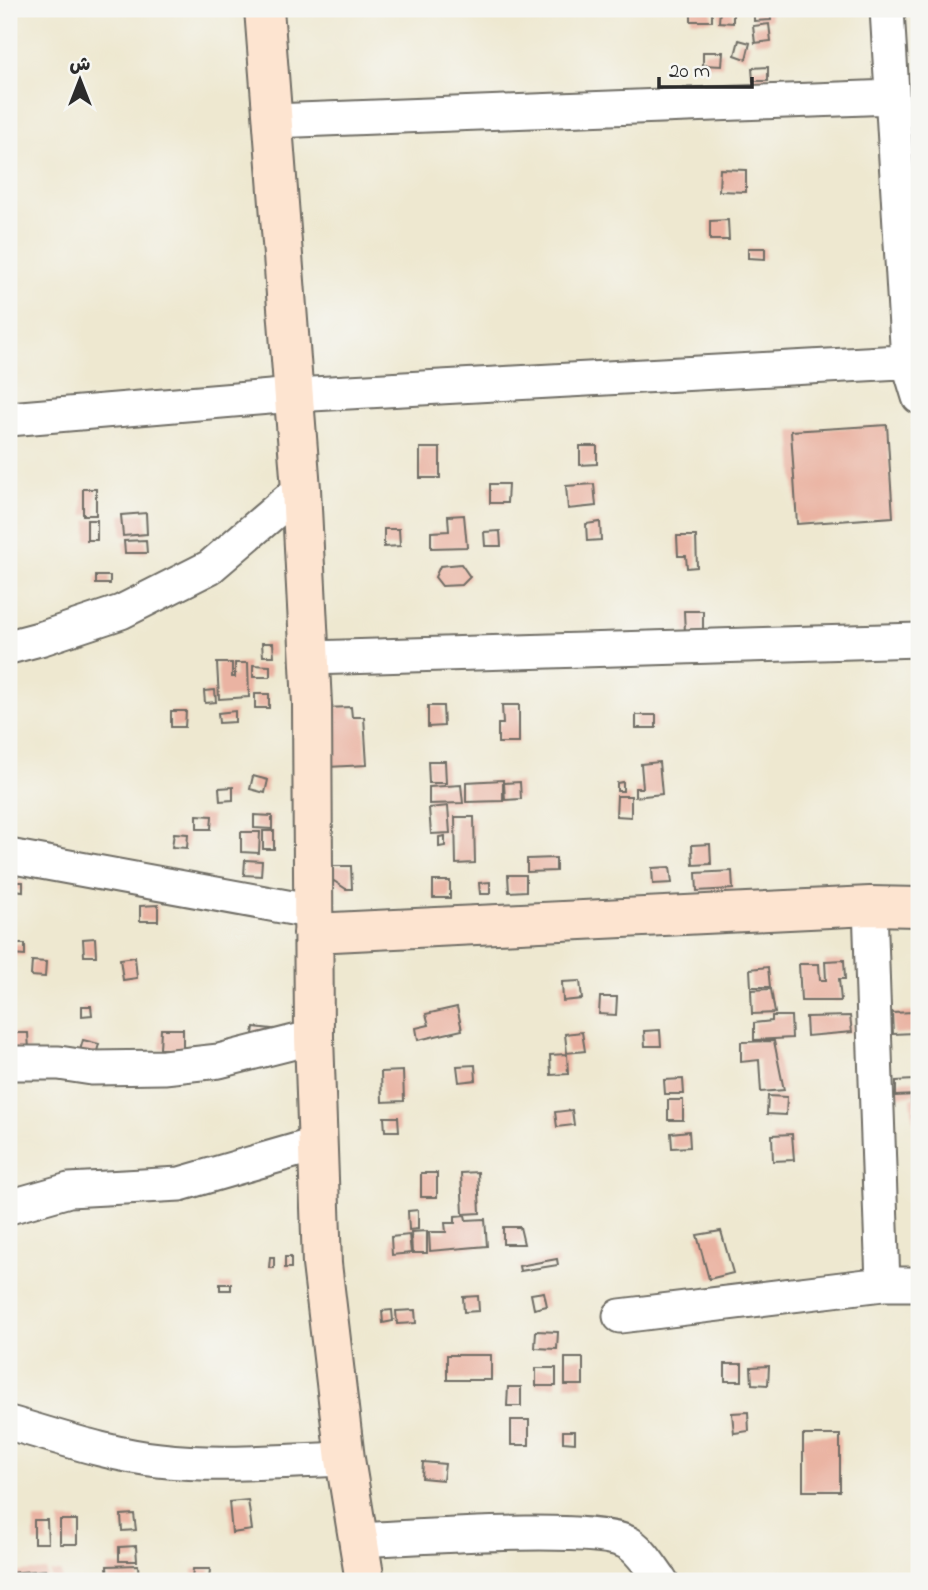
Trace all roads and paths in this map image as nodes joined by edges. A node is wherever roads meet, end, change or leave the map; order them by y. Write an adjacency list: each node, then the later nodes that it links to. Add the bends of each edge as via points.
1 (264, 9): 4 (main road)
2 (887, 9): 3 (street)
3 (892, 97): 4 (street); 5 (street)
4 (273, 121): 6 (main road)
5 (914, 362): 6 (street); 7 (street)
6 (294, 395): 8 (street); 9 (main road)
7 (919, 397)
8 (9, 419)
9 (301, 489): 11 (street, via 210,567 121,612); 12 (main road)
10 (919, 640): 12 (street)
11 (9, 647)
12 (310, 658): 16 (main road)
13 (9, 856): 16 (street)
14 (870, 906): 15 (main road); 16 (main road); 21 (street)
15 (919, 907)
16 (314, 923): 17 (main road)
17 (314, 1037): 18 (street, via 219,1061 164,1067); 19 (main road)
18 (9, 1063)
19 (318, 1144): 20 (street, via 180,1184 69,1190); 25 (main road, via 322,1264)
20 (9, 1207)
21 (883, 1284): 22 (street); 23 (street)
22 (919, 1284)
23 (620, 1316)
24 (9, 1423): 25 (street, via 158,1460)
25 (345, 1459): 26 (main road)
26 (358, 1540): 27 (main road); 28 (street, via 604,1536 629,1544)
27 (365, 1581)
28 (661, 1581)

